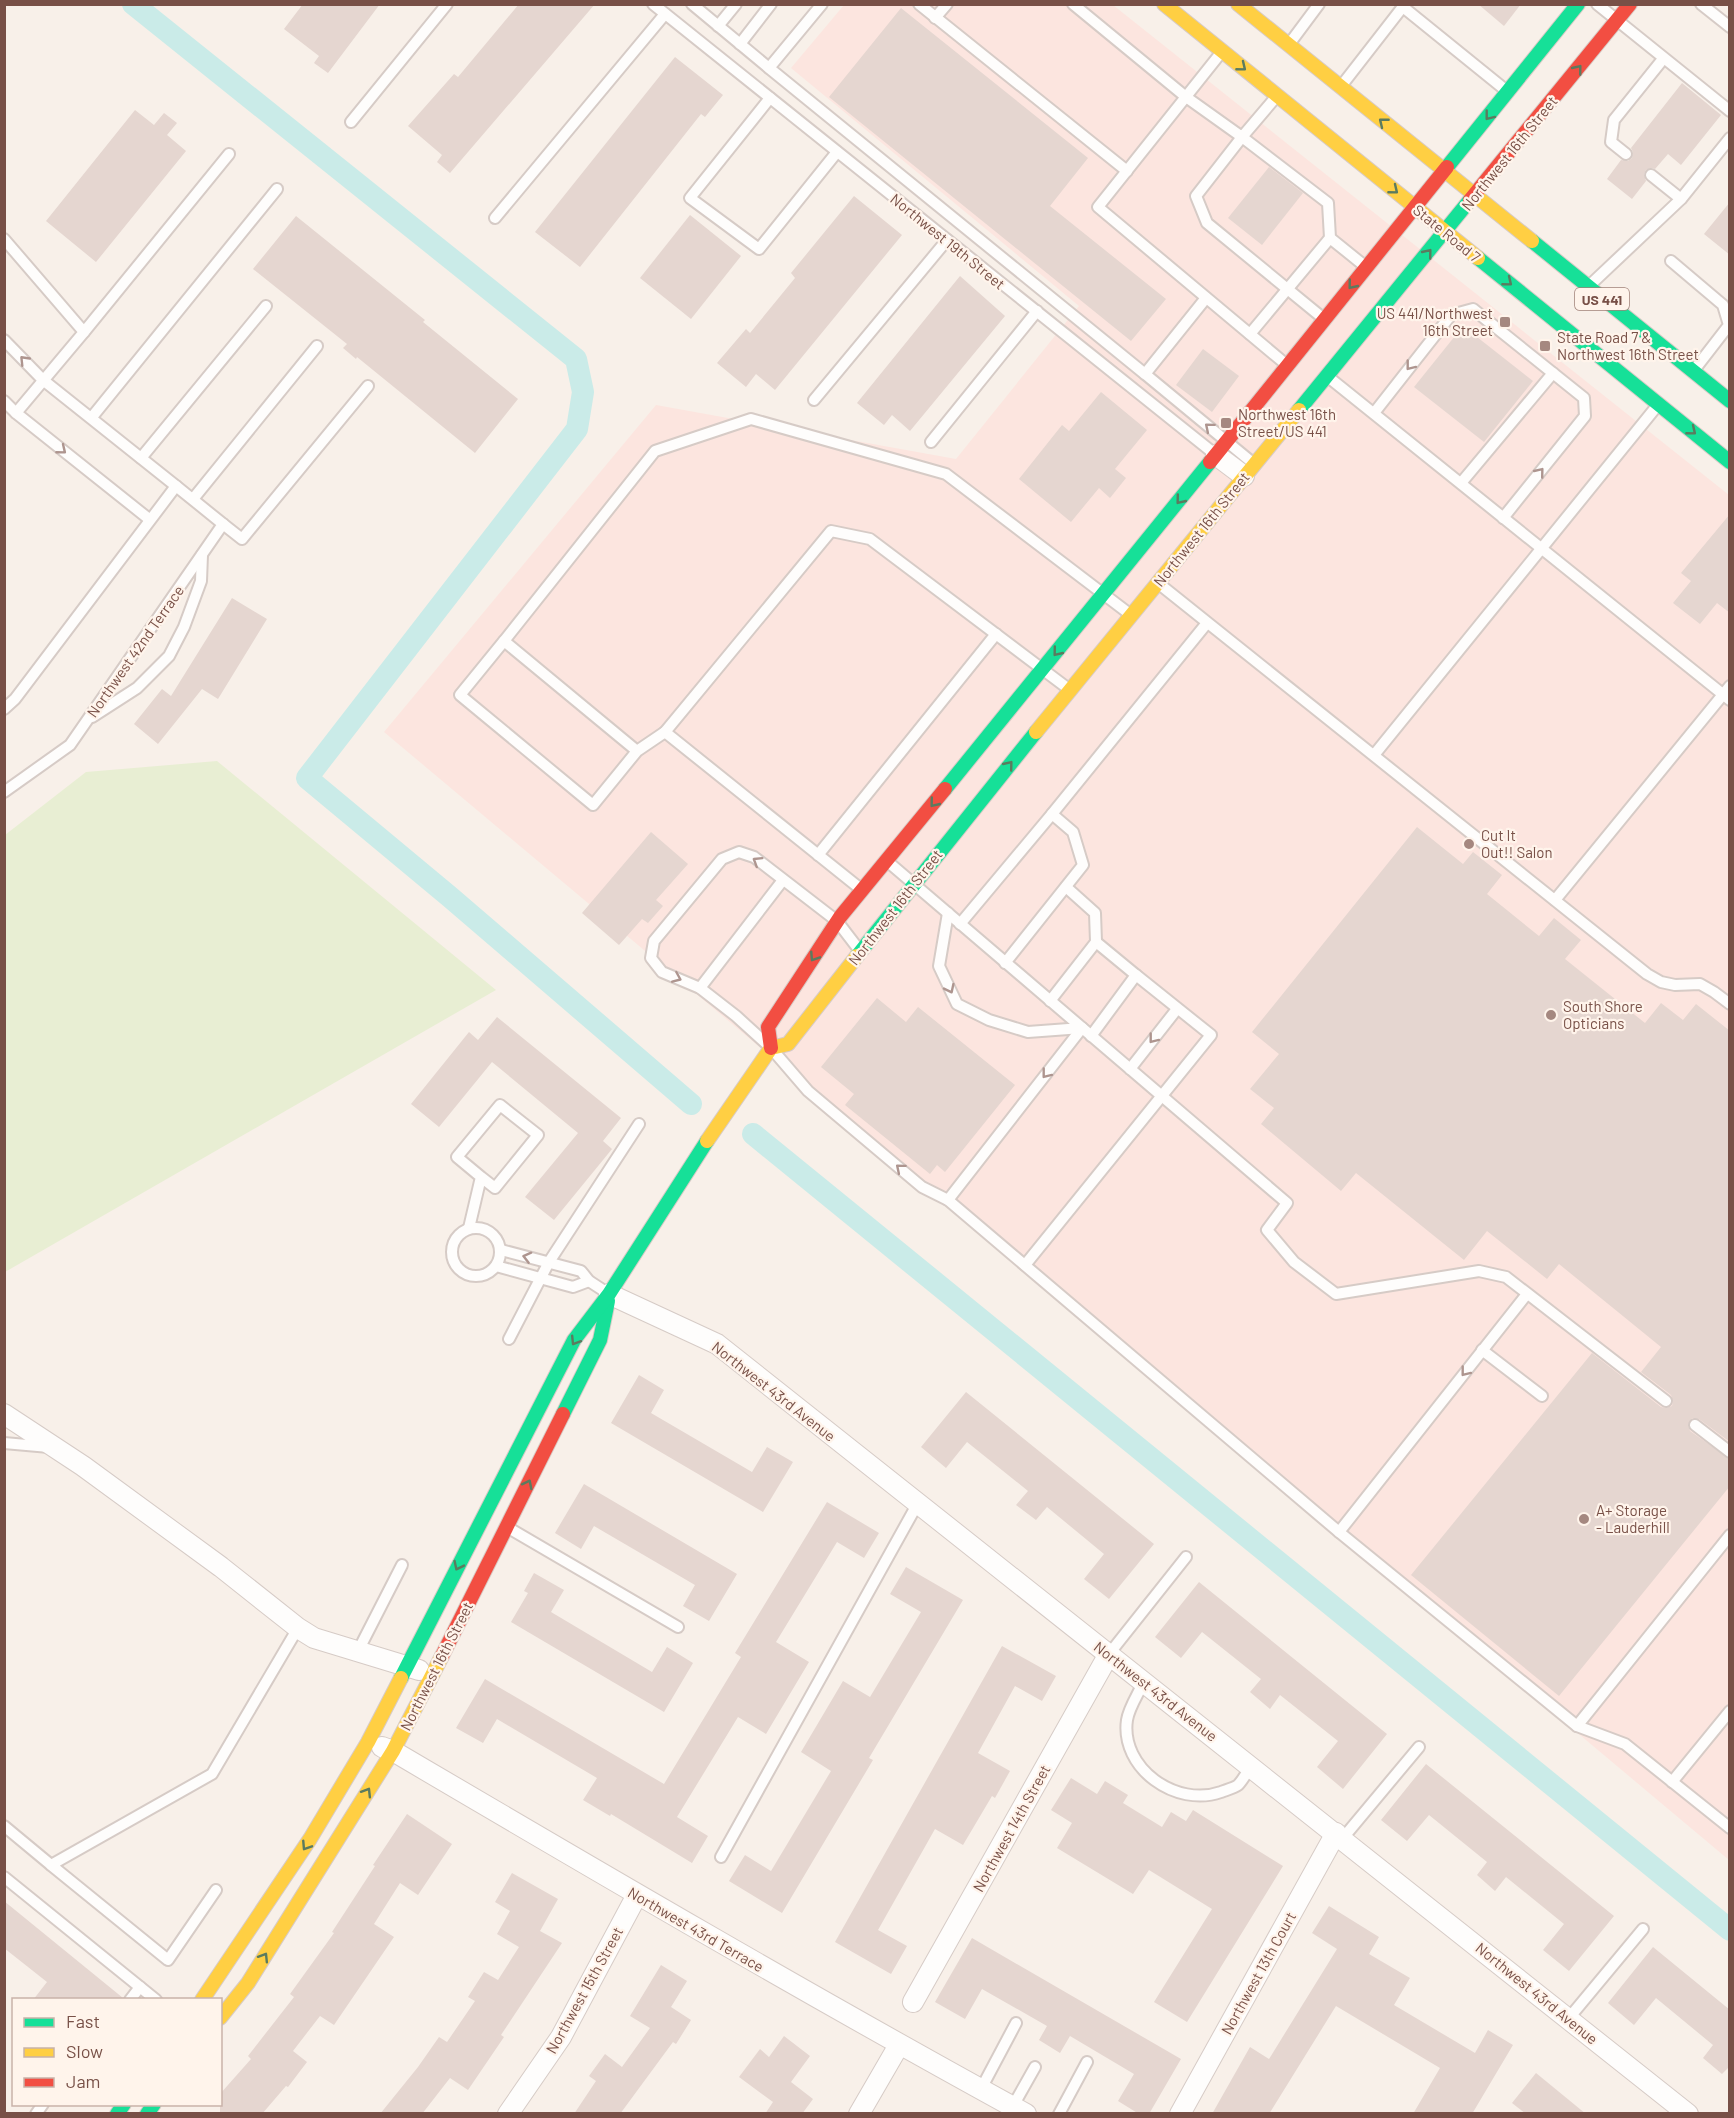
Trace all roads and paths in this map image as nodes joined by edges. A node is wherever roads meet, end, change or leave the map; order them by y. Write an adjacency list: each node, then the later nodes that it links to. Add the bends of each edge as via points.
1 (447, 4): 34 (lane)
2 (653, 4): 18 (lane, Northwest 19th Street)
3 (692, 4): 21 (lane)
4 (736, 4): 21 (lane)
5 (771, 4): 23 (lane)
6 (822, 4): 27 (lane)
7 (919, 4): 19 (lane)
8 (947, 4): 19 (lane)
9 (1073, 4): 31 (lane)
10 (1164, 4): 25 (street, State Road 7 / US 441)
11 (1238, 4): 24 (street, US 441)
12 (1319, 4): 24 (lane)
13 (1578, 4): 29 (street, Northwest 16th Street)
14 (1597, 4): 20 (lane)
15 (1630, 4): 20 (street, Northwest 16th Street)
16 (1701, 4): 22 (lane)
17 (1404, 6): 28 (lane); 29 (lane)
18 (665, 14): 32 (lane, Northwest 19th Street); 47 (lane)
19 (935, 18): 40 (lane)
20 (1616, 21): 26 (lane); 44 (street, Northwest 16th Street, one-way to 20)
21 (718, 26): 23 (lane)
22 (1730, 27)
23 (740, 44): 27 (lane)
24 (1288, 45): 28 (street, US 441)
25 (1222, 52): 30 (street, State Road 7 / US 441, one-way to 30); 31 (lane)
26 (1663, 59): 33 (lane); 39 (lane, via 1614,120 1611,141)
27 (769, 68): 67 (lane)
28 (1340, 87): 41 (street, US 441, one-way to 28)
29 (1508, 92): 41 (street, Northwest 16th Street, one-way to 41)
30 (1277, 96): 35 (lane); 46 (street, State Road 7 / US 441, one-way to 46)
31 (1186, 97): 35 (lane); 40 (lane)
32 (770, 98): 37 (lane, Northwest 19th Street); 37 (lane, via 690,198 759,249)
33 (1730, 111)
34 (351, 122)
35 (1242, 137): 49 (lane, via 1328,204); 55 (lane, via 1196,196 1207,223)
36 (1730, 138): 45 (lane)
37 (837, 152): 51 (lane, Northwest 19th Street)
38 (229, 154): 60 (lane)
39 (1626, 154)
40 (1127, 171): 56 (lane, via 1098,207)
41 (1445, 172): 44 (street, US 441); 46 (street, Northwest 16th Street)
42 (1651, 175): 45 (lane)
43 (277, 189): 77 (lane)
44 (1475, 196): 48 (street, Northwest 16th Street); 54 (street, US 441)
45 (1681, 199): 54 (lane)
46 (1415, 206): 48 (street, State Road 7 / US 441); 53 (street, Northwest 16th Street)
47 (495, 218)
48 (1446, 232): 68 (street, Northwest 16th Street, one-way to 48); 74 (street, State Road 7 / US 441, one-way to 74)
49 (1330, 238): 53 (lane); 55 (lane)
50 (4, 239): 60 (lane)
51 (947, 240): 58 (lane, Northwest 19th Street); 71 (lane)
52 (1671, 261): 65 (lane, via 1723,305 1729,325)
53 (1366, 267): 59 (street, Northwest 16th Street, one-way to 59)
54 (1588, 287): 65 (street, US 441)
55 (1287, 289): 59 (lane); 61 (lane)
56 (1206, 298): 61 (lane); 67 (lane)
57 (266, 306): 80 (lane)
58 (1037, 312): 78 (lane); 79 (lane, Northwest 19th Street)
59 (1324, 320): 64 (street, Northwest 16th Street)
60 (84, 332): 69 (lane)
61 (1250, 334): 64 (lane)
62 (4, 340): 69 (lane, one-way to 62)
63 (317, 346): 85 (lane)
64 (1288, 366): 79 (street, Northwest 16th Street)
65 (1693, 372): 73 (street, US 441)
66 (1552, 373): 76 (lane, one-way to 76, via 1473,309 1451,315); 83 (lane); 86 (lane, one-way to 66, via 1585,416 1584,398)
67 (1145, 374): 79 (lane, one-way to 67)
68 (1327, 376): 76 (lane); 82 (street, Northwest 16th Street)
69 (43, 380): 75 (lane); 77 (lane)
70 (368, 386): 88 (lane, via 242,539)
71 (814, 400)
72 (4, 401): 75 (lane)
73 (1730, 402)
74 (1659, 404): 81 (street, State Road 7 / US 441, one-way to 81); 89 (lane)
75 (16, 413): 87 (lane, one-way to 87)
76 (1374, 413): 83 (lane)
77 (92, 417): 80 (lane)
78 (932, 442)
79 (1222, 448): 82 (street, Northwest 19th Street); 91 (street, Northwest 16th Street, one-way to 91)
80 (141, 458): 84 (lane)
81 (1730, 462)
82 (1249, 470): 91 (street, Northwest 16th Street)
83 (1461, 483): 86 (lane)
84 (176, 486): 85 (lane); 87 (lane)
85 (193, 499): 88 (lane)
86 (1503, 518): 89 (lane)
87 (149, 519): 100 (lane)
88 (223, 524): 90 (lane, Northwest 42nd Terrace)
89 (1542, 548): 99 (lane); 104 (lane)
90 (202, 554): 101 (lane, Northwest 42nd Terrace); 101 (lane, via 201,580 169,656 137,688)
91 (1144, 572): 92 (street, Northwest 16th Street); 93 (street, Northwest 16th Street); 94 (lane)
92 (1104, 594): 93 (lane); 96 (lane, via 946,474 751,419 655,451); 97 (street, Northwest 16th Street, one-way to 97)
93 (1131, 615): 98 (street, Northwest 16th Street)
94 (1207, 623): 104 (lane); 106 (lane)
95 (996, 634): 97 (lane); 102 (lane, via 870,539 831,531); 107 (lane)
96 (504, 641): 103 (lane); 103 (lane, via 460,695 593,804)
97 (1043, 670): 98 (lane); 108 (street, Northwest 16th Street, one-way to 108)
98 (1070, 690): 110 (street, Northwest 16th Street, one-way to 98)
99 (1727, 693): 113 (lane)
100 (4, 709)
101 (87, 720): 105 (lane, Northwest 42nd Terrace, via 70,745)
102 (665, 732): 103 (lane); 107 (lane)
103 (637, 751)
104 (1374, 755): 113 (lane)
105 (4, 792)
106 (1052, 814): 111 (lane, via 1073,832 1083,865); 116 (lane)
107 (818, 855): 112 (lane)
108 (886, 861): 110 (lane); 112 (street, Northwest 16th Street)
109 (783, 880): 115 (lane); 121 (lane); 121 (lane, one-way to 121, via 754,857 739,852 722,859 654,941 651,958 662,972)
110 (913, 884): 114 (lane); 118 (street, Northwest 16th Street)
111 (1066, 887): 117 (lane, via 1095,913); 119 (lane)
112 (862, 890): 115 (street, Northwest 16th Street)
113 (1555, 900): 123 (lane, via 1647,974 1675,985 1700,984)
114 (948, 913): 116 (lane); 125 (lane, one-way to 125, via 939,966 957,1004 989,1020 1028,1032)
115 (837, 921): 118 (lane); 127 (street, Northwest 16th Street, one-way to 127, via 768,1027)
116 (960, 924): 119 (lane)
117 (1096, 942): 120 (lane); 122 (lane)
118 (861, 951): 127 (street, Northwest 16th Street, via 788,1044)
119 (1005, 963): 122 (lane)
120 (1136, 975): 124 (lane); 126 (lane)
121 (700, 988): 127 (lane)
122 (1050, 1001): 125 (lane)
123 (1730, 1004)
124 (1177, 1009): 128 (lane, one-way to 128); 129 (lane, via 1211,1035)
125 (1082, 1028): 126 (lane); 132 (lane, one-way to 132)
126 (1091, 1036): 128 (lane)
127 (771, 1048): 132 (lane, one-way to 127, via 922,1187 808,1091); 141 (street, Northwest 16th Street)
128 (1130, 1069): 129 (lane)
129 (1162, 1096): 136 (lane); 140 (lane, via 1287,1203 1267,1230 1294,1262 1336,1294 1479,1271 1506,1277)
130 (639, 1124): 135 (lane)
131 (481, 1177): 131 (lane, via 495,1188 538,1135 500,1105 457,1157); 133 (lane)
132 (948, 1200): 136 (lane)
133 (469, 1228): 134 (lane, via 478,1227 494,1234); 137 (lane, via 452,1246 459,1269 474,1276)
134 (501, 1250): 135 (lane, one-way to 134); 137 (lane)
135 (549, 1262): 138 (lane); 139 (lane, via 581,1271)
136 (1025, 1265): 153 (lane)
137 (496, 1266): 138 (lane)
138 (542, 1278): 139 (lane, via 573,1287); 142 (lane)
139 (589, 1281): 141 (lane)
140 (1527, 1293): 143 (lane); 145 (lane)
141 (609, 1294): 151 (street, Northwest 43rd Avenue, via 717,1344); 152 (street, Northwest 16th Street, one-way to 152, via 574,1340); 152 (street, Northwest 16th Street, one-way to 141, via 600,1340)
142 (509, 1339)
143 (1482, 1350): 144 (lane); 153 (lane, one-way to 153)
144 (1542, 1396)
145 (1666, 1401)
146 (4, 1414): 149 (street)
147 (1695, 1425): 150 (lane)
148 (4, 1443): 149 (lane)
149 (55, 1448): 158 (street)
150 (1730, 1452)
151 (918, 1503): 160 (street, Northwest 43rd Avenue); 174 (lane)
152 (495, 1520): 157 (lane); 161 (street, Northwest 16th Street, one-way to 161); 162 (street, Northwest 16th Street)
153 (1339, 1532): 165 (lane)
154 (1730, 1535): 165 (lane)
155 (1186, 1557): 160 (lane)
156 (402, 1565): 159 (lane)
157 (678, 1627)
158 (298, 1628): 159 (street, via 314,1638); 175 (lane, via 212,1774)
159 (358, 1651): 161 (street)
160 (1109, 1654): 163 (street, Northwest 43rd Avenue); 184 (street, Northwest 14th Street)
161 (407, 1668): 162 (street); 166 (street, Northwest 16th Street)
162 (431, 1673): 168 (street, Northwest 16th Street)
163 (1144, 1682): 169 (street, Northwest 43rd Avenue); 169 (lane, via 1127,1718 1128,1744 1142,1769 1164,1788 1195,1796 1215,1794 1237,1786)
164 (1730, 1711): 170 (lane)
165 (1577, 1726): 170 (lane, via 1625,1744)
166 (368, 1742): 168 (street, Northwest 43rd Terrace); 183 (street, Northwest 16th Street, one-way to 183)
167 (1419, 1747): 173 (lane)
168 (393, 1751): 178 (street, Northwest 43rd Terrace); 183 (street, Northwest 16th Street, one-way to 168, via 248,1983)
169 (1251, 1766): 173 (street, Northwest 43rd Avenue)
170 (1672, 1782): 172 (lane)
171 (4, 1826): 175 (lane)
172 (1730, 1828)
173 (1340, 1836): 185 (street, Northwest 43rd Avenue); 195 (street, Northwest 13th Court)
174 (721, 1857)
175 (51, 1865): 177 (lane, via 168,1960)
176 (4, 1876): 180 (lane)
177 (216, 1890)
178 (637, 1895): 187 (street, Northwest 43rd Terrace); 192 (street, Northwest 15th Street, via 561,2037)
179 (1643, 1929): 185 (lane)
180 (140, 1987): 181 (lane); 182 (lane)
181 (132, 1998)
182 (154, 1998)
183 (216, 1998)
184 (913, 2002)
185 (1569, 2018): 196 (street, Northwest 43rd Avenue)
186 (1016, 2023): 190 (lane)
187 (899, 2044): 190 (street, Northwest 43rd Terrace); 193 (street)
188 (1088, 2062): 194 (lane)
189 (1035, 2067): 191 (lane)
190 (981, 2089): 191 (street, Northwest 43rd Terrace)
191 (1020, 2110)
192 (508, 2114)
193 (859, 2114)
194 (1059, 2114)
195 (1180, 2114)
196 (1688, 2114)

